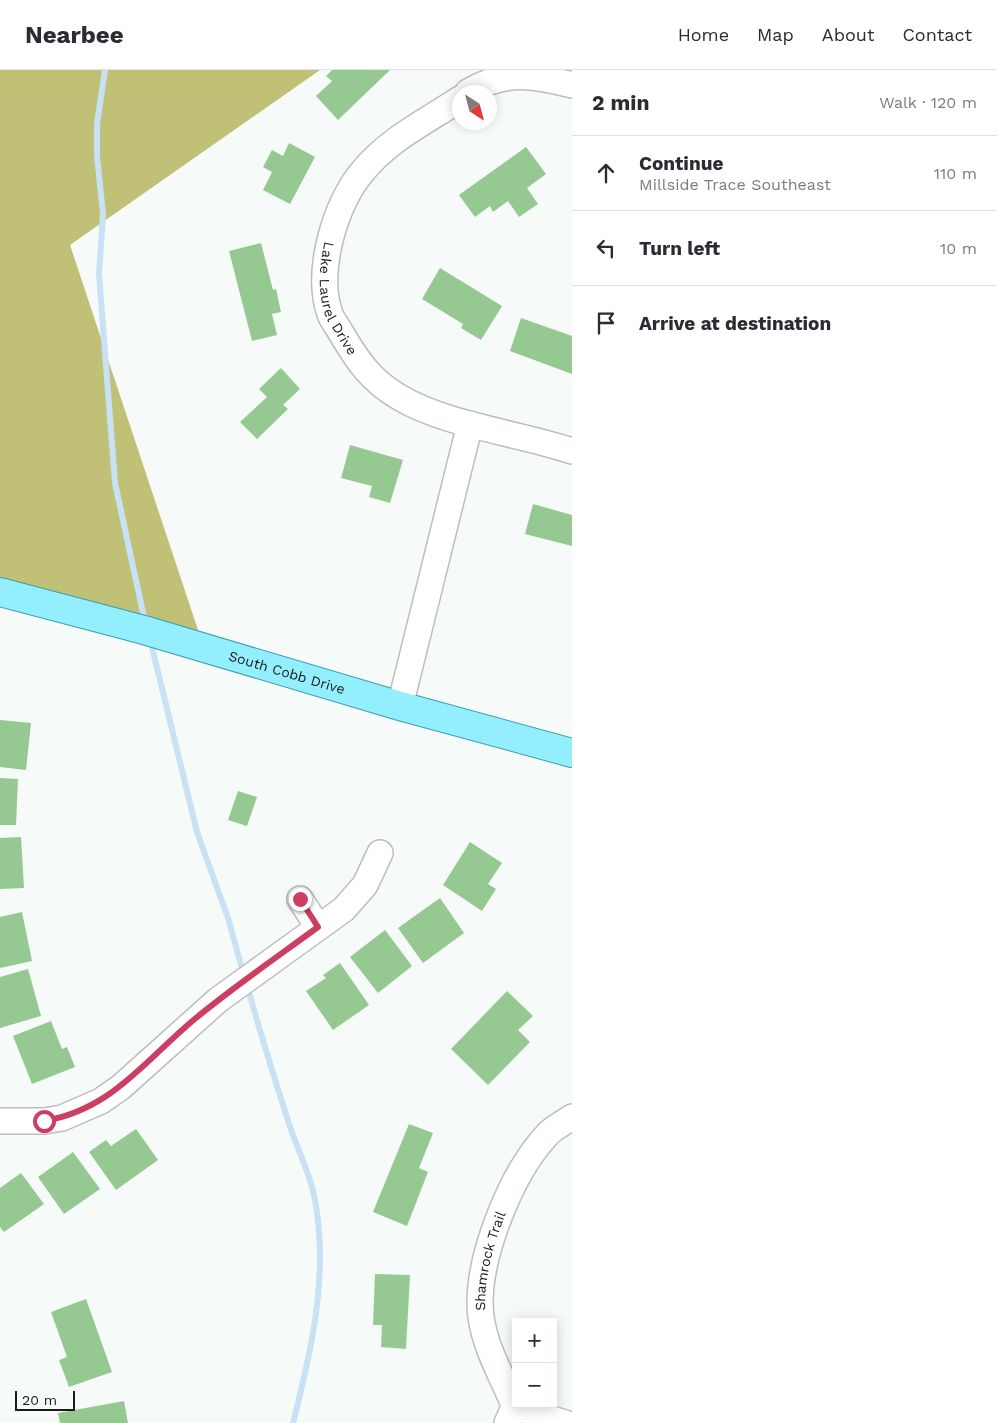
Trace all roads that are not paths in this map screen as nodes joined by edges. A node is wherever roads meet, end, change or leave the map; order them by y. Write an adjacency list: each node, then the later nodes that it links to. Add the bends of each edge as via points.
1 (484, 85): 2 (street, via 504,76 543,78)
2 (572, 85)
3 (452, 103): 4 (street, Lake Laurel Drive, via 399,137 363,170 345,197 336,223 327,257 325,286 330,314 362,367 398,397)
4 (470, 424): 5 (street, Lake Laurel Drive, via 535,438); 7 (street)
5 (572, 451)
6 (0, 592): 7 (main road, South Cobb Drive, via 144,630)
7 (400, 706): 8 (main road, South Cobb Drive)
8 (572, 753)
9 (380, 853): 11 (street, via 356,897)
10 (300, 899): 11 (street)
11 (318, 927): 13 (street, via 218,1000 101,1101 62,1118)
12 (572, 1117): 14 (street, Shamrock Trail, via 547,1134 517,1179 497,1224 486,1262 480,1304 487,1343)
13 (0, 1121)
14 (510, 1415): 15 (street)
15 (565, 1423)

